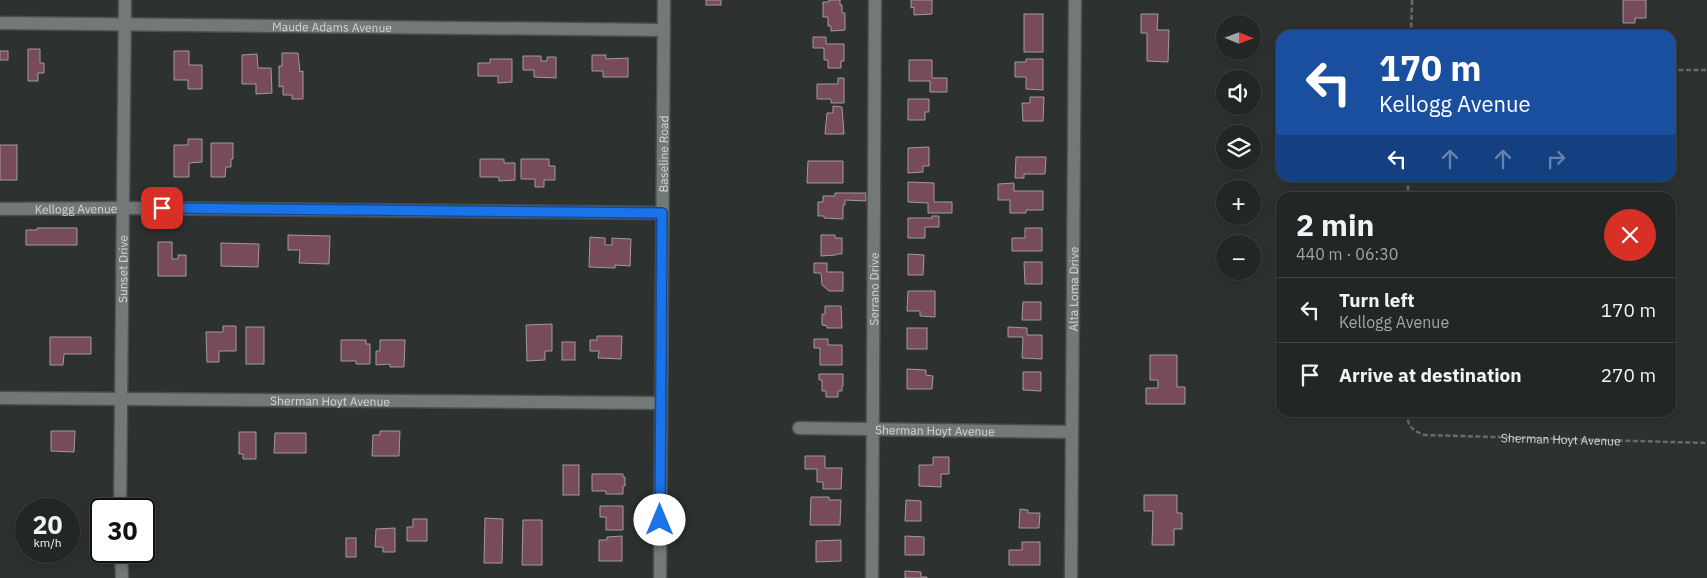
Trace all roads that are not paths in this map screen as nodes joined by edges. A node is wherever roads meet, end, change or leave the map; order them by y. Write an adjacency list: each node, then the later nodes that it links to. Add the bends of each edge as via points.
1 (125, 0): 6 (street, Sunset Drive)
2 (664, 0): 7 (street, Baseline Road)
3 (875, 0): 15 (street, Serrano Drive)
4 (1075, 0): 16 (street, Alta Loma Drive)
5 (0, 23): 6 (street, Maude Adams Avenue)
6 (125, 24): 7 (street, Maude Adams Avenue); 8 (street, Sunset Drive)
7 (664, 30): 10 (street, Baseline Road)
8 (122, 208): 9 (street, Kellogg Avenue); 10 (street, Kellogg Avenue); 12 (street, Sunset Drive)
9 (0, 209)
10 (662, 213): 13 (street, Baseline Road)
11 (0, 398): 12 (street, Sherman Hoyt Avenue)
12 (121, 398): 13 (street, Sherman Hoyt Avenue); 17 (street, Sunset Drive)
13 (660, 403): 20 (street, Baseline Road)
14 (799, 428): 15 (street, Sherman Hoyt Avenue)
15 (874, 429): 16 (street, Sherman Hoyt Avenue); 21 (street, Serrano Drive)
16 (1072, 432): 22 (street, Alta Loma Drive)
17 (120, 498)
18 (121, 563): 19 (street)
19 (122, 578)
20 (660, 578)
21 (872, 578)
22 (1071, 578)

